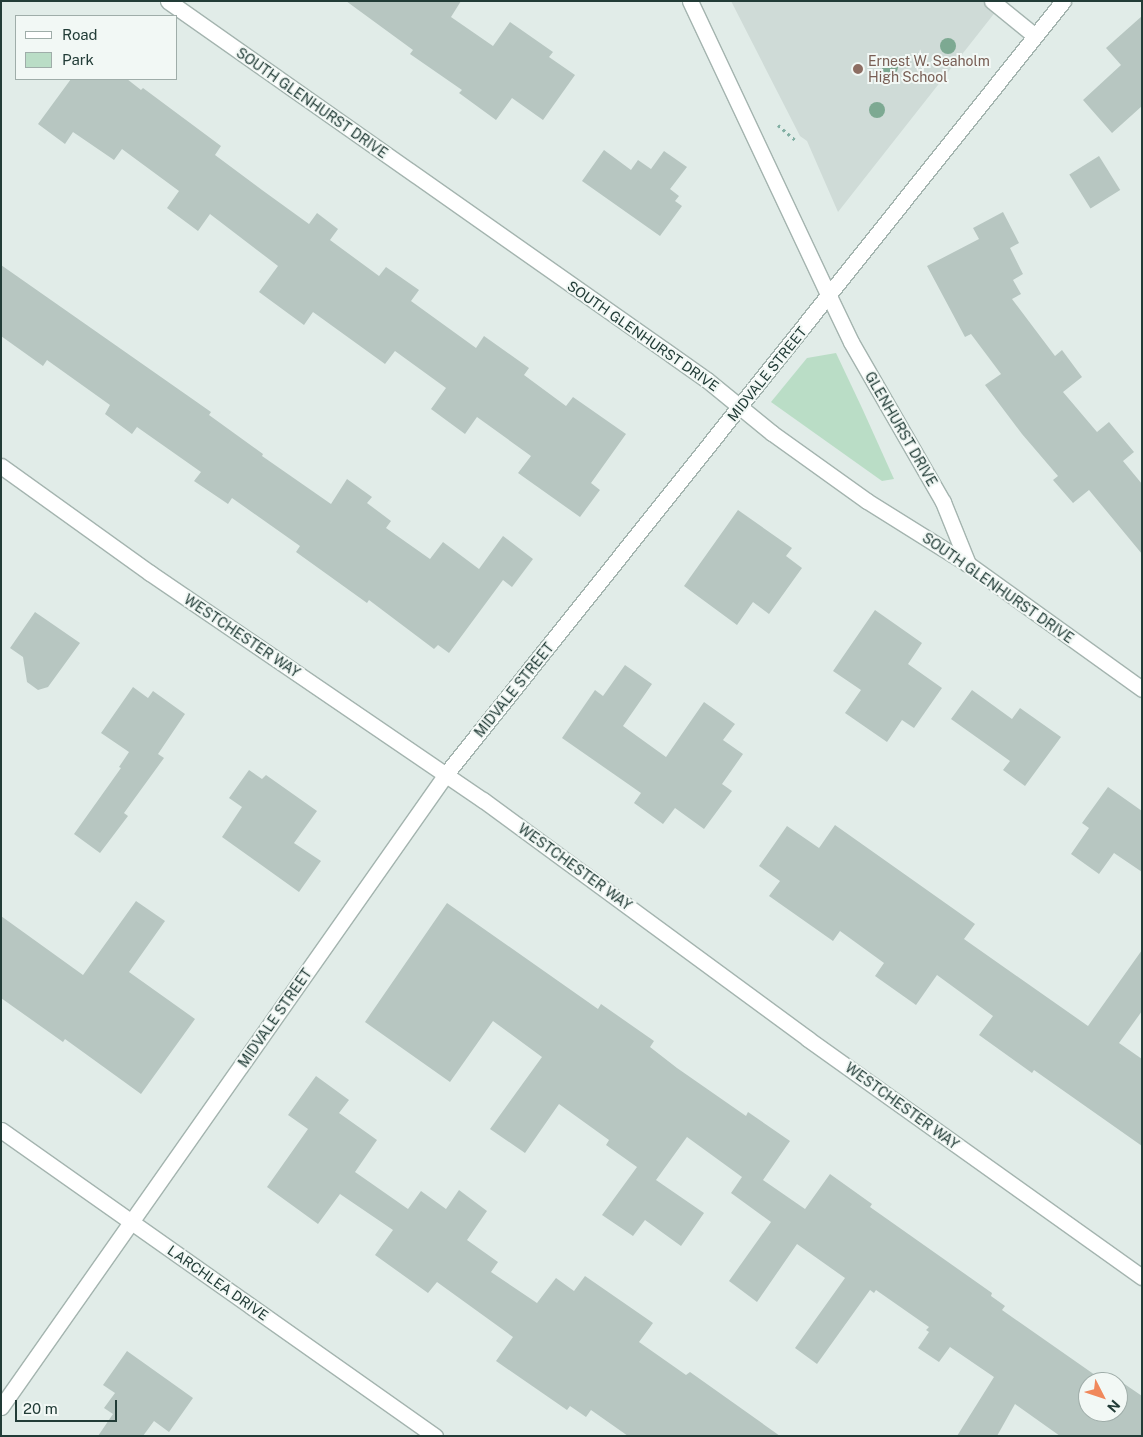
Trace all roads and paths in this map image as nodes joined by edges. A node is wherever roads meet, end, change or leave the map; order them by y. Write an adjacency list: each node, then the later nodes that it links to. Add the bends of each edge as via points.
1 (168, 1): 9 (street, SOUTH GLENHURST DRIVE, via 707,380)
2 (690, 1): 8 (street, GLENHURST DRIVE)
3 (992, 1): 5 (street)
4 (1063, 1): 5 (street, MIDVALE STREET)
5 (1035, 36): 8 (street, MIDVALE STREET)
6 (775, 122): 7 (path)
7 (795, 140)
8 (829, 296): 9 (street, MIDVALE STREET); 11 (street, GLENHURST DRIVE, via 851,342 943,502)
9 (740, 407): 11 (street, SOUTH GLENHURST DRIVE, via 867,501); 13 (street, MIDVALE STREET)
10 (1, 466): 13 (street, WESTCHESTER WAY, via 150,573)
11 (968, 564): 12 (street, SOUTH GLENHURST DRIVE)
12 (1142, 689)
13 (446, 774): 15 (street, MIDVALE STREET); 16 (street, WESTCHESTER WAY, via 808,1039)
14 (1, 1130): 15 (street, LARCHLEA DRIVE)
15 (133, 1222): 17 (street, MIDVALE STREET); 18 (street, LARCHLEA DRIVE)
16 (1142, 1277)
17 (1, 1407)
18 (435, 1436)

